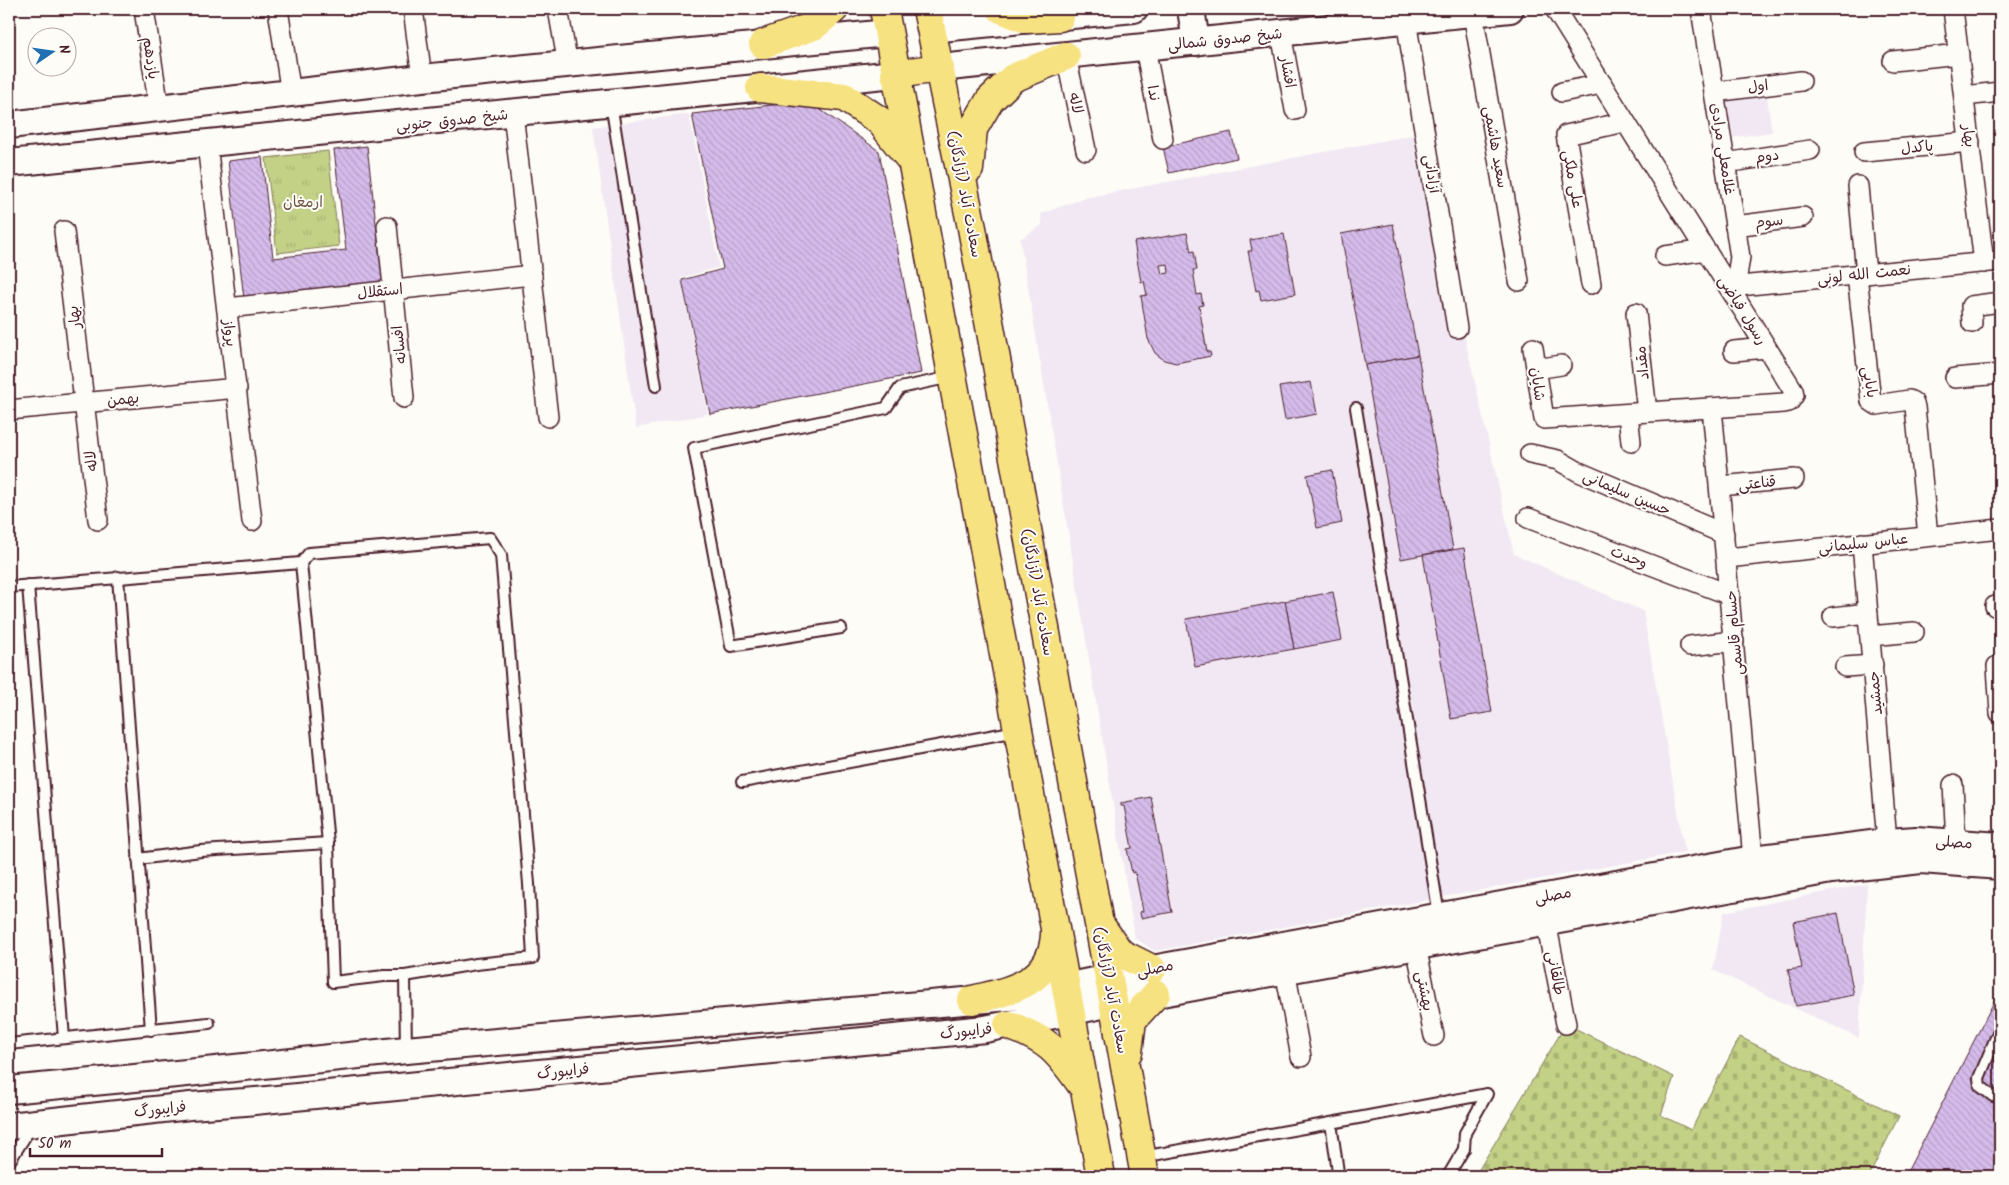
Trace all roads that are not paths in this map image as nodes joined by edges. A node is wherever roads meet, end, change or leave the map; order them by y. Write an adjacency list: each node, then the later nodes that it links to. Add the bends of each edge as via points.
1 (144, 9): 38 (street, یازدهم)
2 (278, 9): 35 (street)
3 (413, 9): 28 (street)
4 (558, 9): 25 (street)
5 (834, 9): 20 (main road, via 814,26)
6 (1001, 9): 14 (main road, via 1026,19)
7 (1134, 9): 14 (main road)
8 (1191, 9): 19 (main road)
9 (1510, 9): 13 (main road, شیخ صدوق شمالی)
10 (1555, 9): 30 (street, رسول فیاضی)
11 (1700, 9): 33 (street, غلامعلی مرادی)
12 (1953, 9): 22 (street, بهار)
13 (1473, 13): 16 (main road, شیخ صدوق شمالی); 63 (street, سعید هاشمی)
14 (1060, 16): 15 (main road)
15 (929, 19): 17 (main road); 26 (main road, سعادت آباد (آزادگان))
16 (1406, 20): 18 (main road, شیخ صدوق شمالی); 71 (street, آزادانی)
17 (886, 21): 20 (main road); 27 (main road)
18 (1281, 33): 19 (main road, شیخ صدوق شمالی); 39 (street, افشار)
19 (1196, 42): 21 (main road, شیخ صدوق شمالی)
20 (763, 44): 25 (main road)
21 (1145, 48): 23 (main road, شیخ صدوق شمالی); 43 (street, ندا)
22 (1959, 54): 24 (street); 36 (street, بهار)
23 (1066, 56): 26 (main road, شیخ صدوق شمالی); 46 (street, لاله); 56 (main road, via 1013,78 990,100 973,130 969,166)
24 (1893, 61)
25 (568, 65): 28 (main road)
26 (940, 68): 27 (main road); 56 (main road, سعادت آباد (آزادگان))
27 (896, 74): 31 (main road, شیخ صدوق جنوبی); 49 (main road)
28 (422, 78): 35 (main road)
29 (1801, 81): 33 (street, اول)
30 (1602, 84): 32 (street); 42 (street, رسول فیاضی)
31 (760, 88): 37 (main road, شیخ صدوق جنوبی); 49 (main road, via 844,97 880,121)
32 (1562, 92)
33 (1714, 92): 50 (street, غلامعلی مرادی)
34 (2000, 92): 36 (street)
35 (291, 94): 38 (main road)
36 (1964, 96): 44 (street, بهار)
37 (611, 103): 40 (main road, شیخ صدوق جنوبی); 80 (lane)
38 (159, 108): 41 (main road)
39 (1295, 110)
40 (512, 114): 45 (main road, شیخ صدوق جنوبی); 61 (street)
41 (9, 120)
42 (1625, 122): 58 (street, رسول فیاضی); 64 (street, علی ملکی, via 1566,135)
43 (1163, 139)
44 (1970, 142): 48 (street, پاکدل); 60 (street, بهار)
45 (208, 144): 51 (main road, شیخ صدوق جنوبی); 68 (street, پرواز)
46 (1086, 150)
47 (1810, 150): 50 (street, دوم)
48 (1864, 152)
49 (912, 162): 78 (main road)
50 (1725, 162): 55 (street, غلامعلی مرادی)
51 (9, 163)
52 (1858, 186): 62 (street)
53 (1803, 217): 55 (street, سوم)
54 (387, 226): 66 (street, افسانه)
55 (1735, 226): 65 (street, غلامعلی مرادی, via 1740,257 1737,276)
56 (972, 228): 130 (main road, سعادت آباد (آزادگان))
57 (64, 231): 83 (street, بهار)
58 (1706, 250): 59 (street); 65 (street, رسول فیاضی)
59 (1665, 256)
60 (1992, 262): 62 (street, نعمت الله لونی)
61 (532, 274): 66 (street, استقلال); 89 (street)
62 (1862, 274): 65 (street, نعمت الله لونی); 100 (street, بابایی, via 1871,401 1877,405 1913,402)
63 (1520, 281)
64 (1590, 284)
65 (1729, 288): 73 (street, رسول فیاضی)
66 (393, 291): 68 (street, استقلال); 82 (street, افسانه)
67 (2000, 302): 70 (street, via 1971,306)
68 (227, 308): 81 (street, پرواز)
69 (1636, 313): 87 (street, مقداد)
70 (1972, 323)
71 (1457, 328)
72 (1533, 348): 76 (street, شایان)
73 (1766, 348): 74 (street); 85 (street, رسول فیاضی, via 1793,390 1792,399 1784,403)
74 (1734, 351)
75 (1561, 365): 76 (street)
76 (1536, 369): 90 (street, شایان)
77 (2000, 374): 79 (street)
78 (952, 376): 110 (lane, via 900,388 886,408 694,448 731,646); 119 (main road)
79 (1955, 378)
80 (656, 386)
81 (237, 388): 83 (street, بهمن); 97 (street, پرواز)
82 (404, 398)
83 (84, 402): 86 (street, بهمن); 96 (street, لاله)
84 (1356, 408): 132 (lane)
85 (1712, 408): 87 (street, رسول فیاضی); 94 (street, حسام قاسمی)
86 (9, 410)
87 (1647, 412): 88 (street, رسول فیاضی)
88 (1628, 414): 90 (street, رسول فیاضی); 91 (street)
89 (548, 417)
90 (1544, 420)
91 (1631, 442)
92 (1530, 454): 99 (street, حسین سلیمانی, via 1558,460)
93 (1794, 479): 94 (street, قناعتی)
94 (1720, 486): 99 (street, حسام قاسمی)
95 (1528, 518): 107 (street, وحدت)
96 (98, 520)
97 (252, 521)
98 (2000, 529): 100 (street, عباس سلیمانی)
99 (1724, 534): 102 (street, حسام قاسمی)
100 (1928, 536): 101 (street, عباس سلیمانی)
101 (1862, 544): 102 (street, عباس سلیمانی); 108 (street, جمشید)
102 (1727, 558): 107 (street, حسام قاسمی)
103 (301, 563): 104 (lane); 124 (lane); 135 (lane, via 309,553 490,538 502,555 529,884 532,958)
104 (118, 577): 105 (lane); 126 (lane)
105 (28, 585): 106 (lane); 146 (lane)
106 (9, 587)
107 (1730, 595): 113 (street, حسام قاسمی)
108 (1868, 614): 109 (street); 112 (street, جمشید)
109 (1833, 617)
110 (841, 628)
111 (1914, 632): 112 (street)
112 (1870, 636): 115 (street, جمشید)
113 (1734, 641): 114 (street); 127 (street, حسام قاسمی)
114 (1690, 646)
115 (1873, 665): 117 (street); 122 (street, جمشید)
116 (1997, 666): 118 (street)
117 (1845, 668)
118 (2000, 713)
119 (1019, 731): 120 (lane); 131 (main road)
120 (742, 782)
121 (1953, 785): 123 (street)
122 (1887, 842): 123 (main road, مصلی); 127 (main road, مصلی)
123 (1956, 842): 125 (main road, مصلی)
124 (328, 843): 126 (lane, via 200,851); 135 (lane, via 334,982)
125 (2000, 846)
126 (138, 859): 144 (lane)
127 (1753, 859): 132 (main road, مصلی)
128 (2000, 866): 129 (main road, مصلی, via 1921,860 1831,870)
129 (1546, 922): 132 (main road, مصلی); 141 (street, طالقانی)
130 (1098, 923): 136 (main road, via 1120,953); 137 (main road, سعادت آباد (آزادگان))
131 (1055, 927): 138 (main road, via 1054,948 1048,964 1029,981 1010,991); 139 (main road)
132 (1442, 929): 133 (main road, مصلی); 136 (main road, مصلی)
133 (1416, 946): 134 (main road, مصلی); 145 (street, بهشتی)
134 (1284, 970): 136 (main road, مصلی); 149 (street)
135 (404, 976): 148 (lane)
136 (1154, 981): 137 (main road, مصلی); 151 (main road, via 1132,1020)
137 (1112, 990): 139 (main road, فرایبورگ); 151 (main road, سعادت آباد (آزادگان))
138 (972, 1000): 139 (main road, فرایبورگ, via 1021,996); 148 (main road, فرایبورگ)
139 (1069, 1000): 142 (main road, فرایبورگ); 154 (main road)
140 (210, 1023): 144 (lane)
141 (1566, 1024)
142 (1008, 1025): 154 (main road, via 1030,1033 1058,1053); 156 (main road, فرایبورگ)
143 (2000, 1028): 155 (lane, via 1979,1078 1980,1086 1993,1096)
144 (151, 1030): 146 (lane)
145 (1434, 1036)
146 (64, 1038): 147 (lane)
147 (9, 1044)
148 (406, 1050): 150 (main road, فرایبورگ)
149 (1301, 1057)
150 (245, 1067): 152 (main road, فرایبورگ); 156 (main road, via 234,1074 232,1080 234,1094)
151 (1126, 1068): 161 (main road, سعادت آباد (آزادگان))
152 (187, 1073): 153 (main road, فرایبورگ); 157 (main road, via 198,1088)
153 (9, 1090)
154 (1085, 1090): 163 (main road)
155 (2000, 1096)
156 (245, 1102): 157 (main road, فرایبورگ)
157 (190, 1106): 159 (main road, فرایبورگ)
158 (1330, 1123): 161 (lane); 162 (lane); 164 (lane, via 1488,1094 1465,1133 1464,1149)
159 (17, 1137): 160 (lane)
160 (9, 1162)
161 (1143, 1167)
162 (1338, 1172)
163 (1101, 1176)
164 (1448, 1176)

